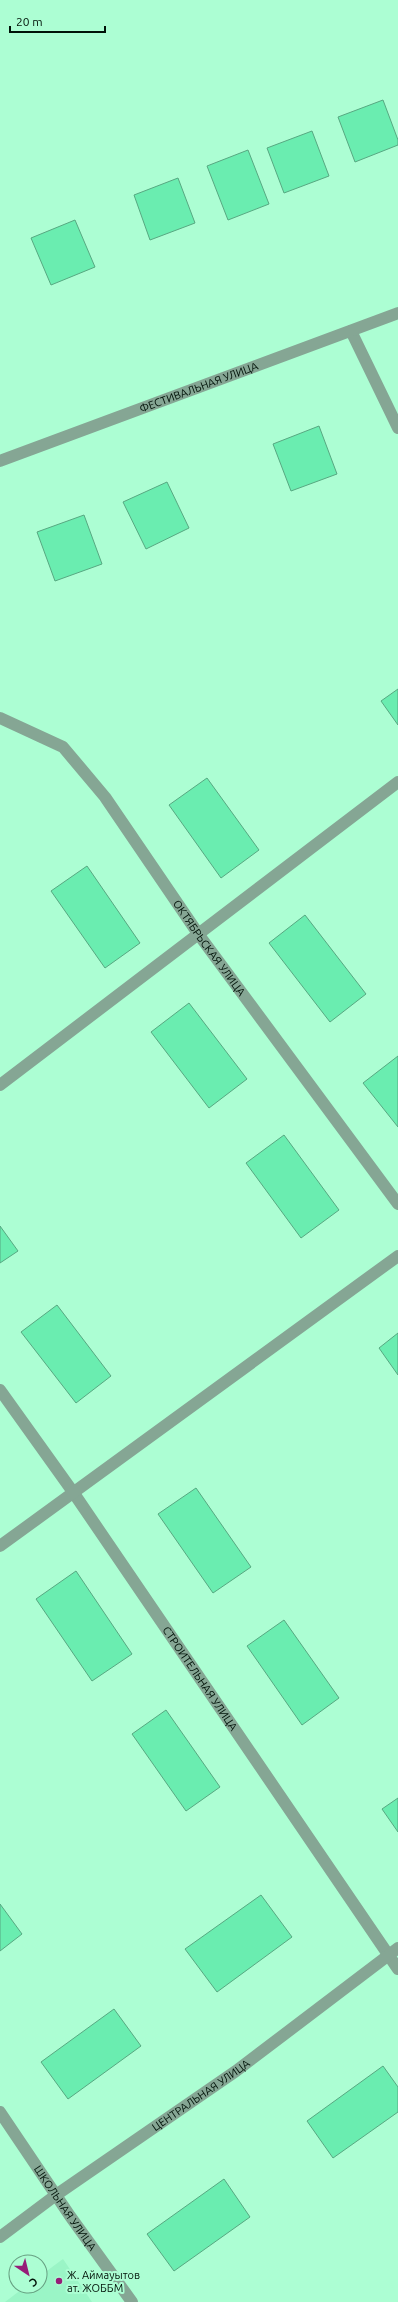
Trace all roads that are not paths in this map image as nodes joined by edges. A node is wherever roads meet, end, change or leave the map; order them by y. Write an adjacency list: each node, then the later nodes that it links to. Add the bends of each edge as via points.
1 (398, 313): 2 (street, ФЕСТИВАЛЬНАЯ УЛИЦА)
2 (351, 331): 3 (street); 4 (street, ФЕСТИВАЛЬНАЯ УЛИЦА)
3 (398, 428)
4 (0, 461)
5 (0, 718): 7 (street, ОКТЯБРЬСКАЯ УЛИЦА, via 63,747 105,797)
6 (398, 782): 7 (street)
7 (199, 935): 8 (street); 9 (street, ОКТЯБРЬСКАЯ УЛИЦА)
8 (0, 1085)
9 (398, 1204)
10 (398, 1256): 12 (street)
11 (0, 1390): 12 (street, СТРОИТЕЛЬНАЯ УЛИЦА)
12 (73, 1492): 13 (street); 15 (street, СТРОИТЕЛЬНАЯ УЛИЦА)
13 (0, 1546)
14 (398, 1948): 15 (street, ЦЕНТРАЛЬНАЯ УЛИЦА)
15 (388, 1956): 16 (street, СТРОИТЕЛЬНАЯ УЛИЦА); 18 (street, ЦЕНТРАЛЬНАЯ УЛИЦА, via 236,2071)
16 (398, 1969)
17 (0, 2112): 18 (street, ШКОЛЬНАЯ УЛИЦА)
18 (56, 2195): 19 (street, ЦЕНТРАЛЬНАЯ УЛИЦА); 20 (street, ШКОЛЬНАЯ УЛИЦА)
19 (0, 2237)
20 (132, 2302)

